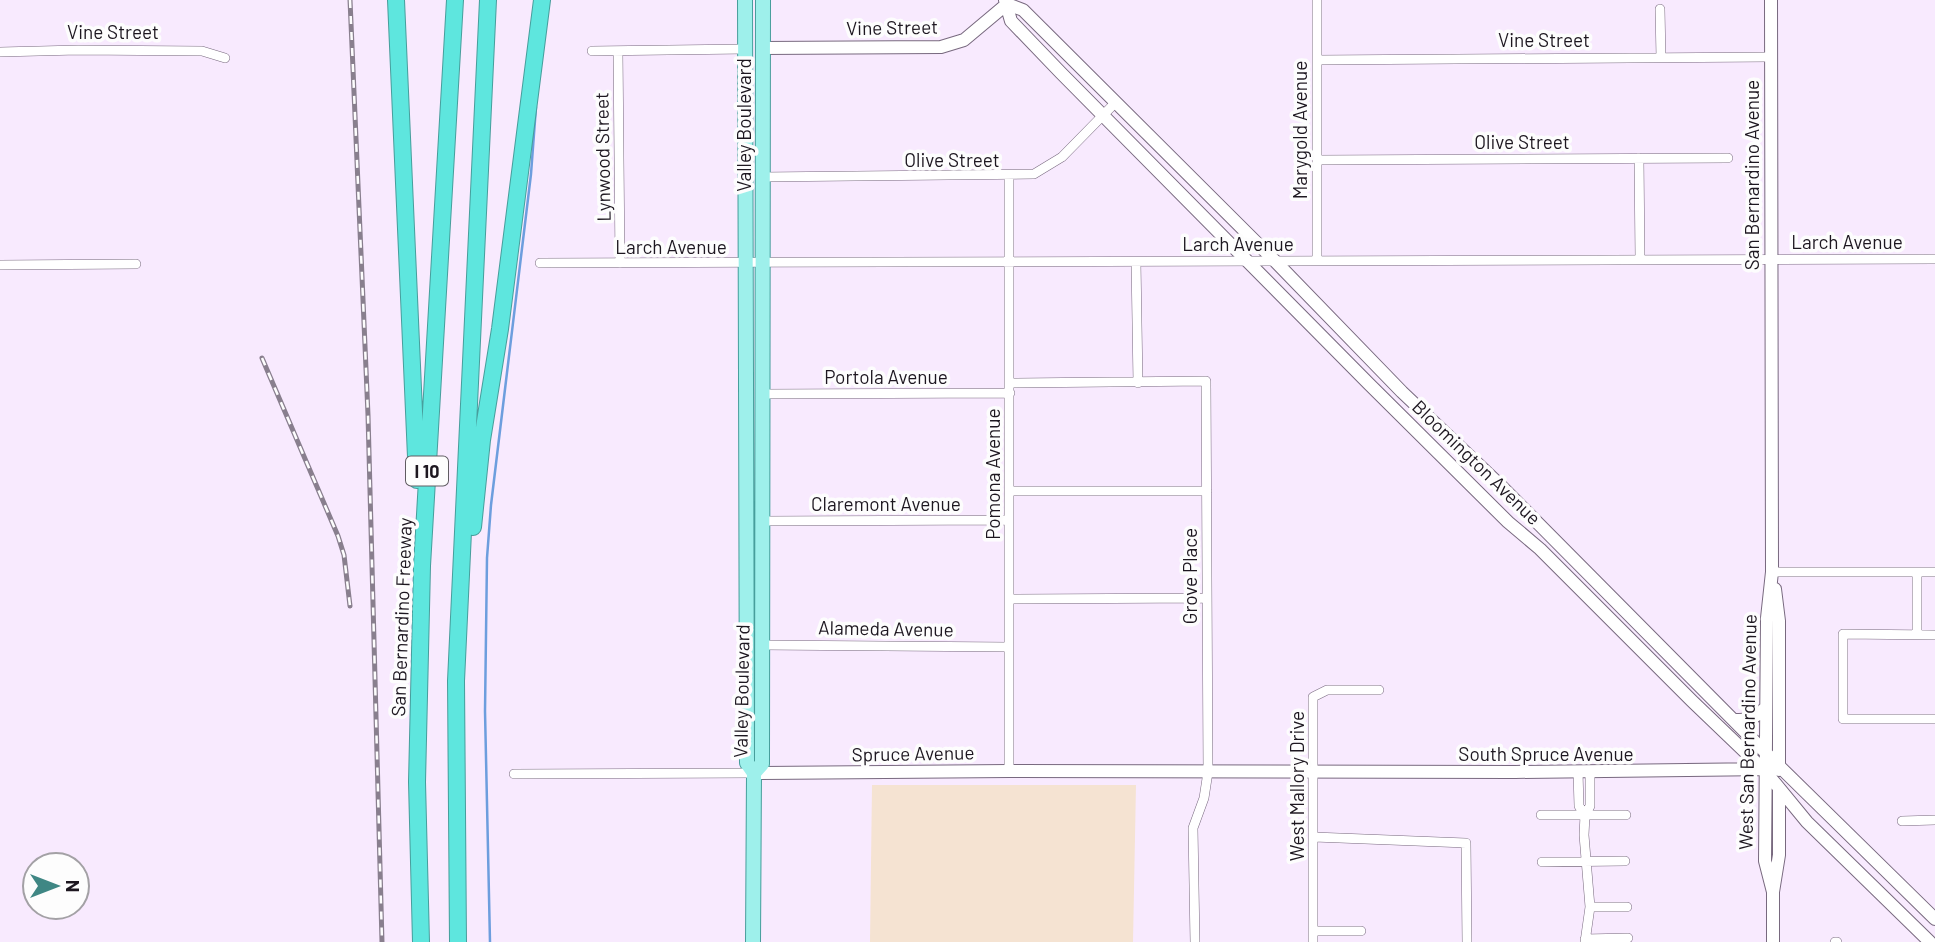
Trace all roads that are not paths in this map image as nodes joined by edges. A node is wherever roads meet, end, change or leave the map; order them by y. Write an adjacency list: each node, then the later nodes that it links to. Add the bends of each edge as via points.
1 (396, 0): 53 (highway)
2 (455, 0): 53 (highway, San Bernardino Freeway / I 10)
3 (488, 0): 64 (highway, I 10)
4 (542, 0): 64 (highway, via 482,440 465,653)
5 (745, 0): 12 (main road, Valley Boulevard)
6 (763, 0): 11 (main road, Valley Boulevard)
7 (1317, 0): 19 (street, Marygold Avenue)
8 (1771, 0): 16 (main road, San Bernardino Avenue)
9 (1006, 2): 11 (main road, Vine Street, via 964,40 948,46); 20 (main road, Bloomington Avenue, via 1023,10); 21 (main road, Bloomington Avenue, via 1011,21)
10 (1660, 9): 18 (street)
11 (763, 48): 26 (main road, Valley Boulevard)
12 (745, 49): 14 (street); 38 (main road, Valley Boulevard)
13 (592, 51): 14 (street)
14 (618, 51): 35 (street, Lynwood Street)
15 (0, 52): 17 (street, Vine Street, via 202,51)
16 (1770, 57): 18 (street, Vine Street); 28 (main road, San Bernardino Avenue)
17 (225, 58)
18 (1661, 58): 19 (street, Vine Street)
19 (1317, 60): 24 (street, Marygold Avenue)
20 (1115, 103): 21 (street, Olive Street); 31 (main road, Bloomington Avenue)
21 (1102, 114): 25 (street, Olive Street, via 1052,165 1034,174); 30 (main road, Bloomington Avenue)
22 (1639, 158): 23 (street, Olive Street); 24 (street, Olive Street); 27 (street)
23 (1727, 158)
24 (1317, 160): 32 (street, Marygold Avenue)
25 (1009, 176): 26 (street, Olive Street); 36 (street, Pomona Avenue)
26 (762, 177): 39 (main road, Valley Boulevard)
27 (1640, 259): 28 (street, Larch Avenue); 32 (street, Larch Avenue)
28 (1771, 259): 29 (street, Larch Avenue); 41 (main road, San Bernardino Avenue)
29 (1935, 259)
30 (1249, 260): 31 (street, Larch Avenue); 33 (street, Larch Avenue); 47 (main road, Bloomington Avenue)
31 (1274, 260): 32 (street, Larch Avenue); 46 (main road, Bloomington Avenue)
32 (1317, 260)
33 (1136, 262): 36 (street, Larch Avenue); 43 (street)
34 (540, 263): 35 (street, Larch Avenue)
35 (620, 263): 38 (street, Larch Avenue)
36 (1010, 263): 39 (street, Larch Avenue); 44 (street, Pomona Avenue)
37 (136, 264): 40 (street)
38 (746, 264): 39 (street, Larch Avenue); 76 (main road, Valley Boulevard, via 747,763)
39 (762, 264): 45 (main road, Valley Boulevard)
40 (0, 265)
41 (1772, 349): 54 (main road, West San Bernardino Avenue)
42 (1206, 381): 43 (street, Portola Avenue); 49 (street, Grove Place)
43 (1138, 383): 44 (street, Portola Avenue)
44 (1010, 388): 45 (street, Portola Avenue); 48 (street, Pomona Avenue)
45 (762, 394): 50 (main road, Valley Boulevard)
46 (1448, 435): 47 (main road); 57 (main road, Bloomington Avenue)
47 (1434, 448): 52 (main road, Bloomington Avenue)
48 (1010, 491): 49 (street); 51 (street, Pomona Avenue)
49 (1207, 491): 58 (street, Grove Place)
50 (763, 520): 51 (street, Claremont Avenue); 62 (main road, Valley Boulevard)
51 (1009, 520): 59 (street, Pomona Avenue)
52 (1540, 549): 57 (main road, via 1561,560 1583,581); 72 (main road, Bloomington Avenue)
53 (422, 566): 98 (highway, San Bernardino Freeway / I 10, via 417,782)
54 (1772, 572): 55 (street); 66 (main road, West San Bernardino Avenue, via 1766,618); 70 (main road, West San Bernardino Avenue, via 1780,621)
55 (1917, 572): 56 (street); 60 (street)
56 (1935, 572)
57 (1593, 579): 68 (main road, Bloomington Avenue)
58 (1207, 598): 59 (street); 73 (street, Grove Place)
59 (1009, 599): 63 (street, Pomona Avenue)
60 (1917, 635): 61 (street); 67 (street, via 1843,634 1843,719)
61 (1935, 635)
62 (762, 645): 63 (street, Alameda Avenue); 76 (main road, Valley Boulevard, via 762,764)
63 (1009, 647): 71 (street, Pomona Avenue)
64 (457, 671): 99 (highway, I 10)
65 (1379, 690): 74 (street, West Mallory Drive, via 1326,690 1313,697)
66 (1765, 708): 68 (main road, via 1754,718); 69 (main road, West San Bernardino Avenue)
67 (1935, 719)
68 (1734, 720): 69 (main road, Bloomington Avenue)
69 (1765, 751): 70 (main road, Bloomington Avenue); 72 (main road, West San Bernardino Avenue)
70 (1779, 766): 72 (main road, South Spruce Avenue); 78 (main road, West San Bernardino Avenue); 93 (main road, Bloomington Avenue)
71 (1009, 771): 73 (main road, Spruce Avenue); 76 (main road, Spruce Avenue)
72 (1765, 771): 75 (main road, South Spruce Avenue); 78 (main road, Bloomington Avenue); 90 (main road, West San Bernardino Avenue, via 1765,861)
73 (1208, 772): 74 (main road, Spruce Avenue); 101 (street, Grove Place, via 1194,828)
74 (1312, 772): 75 (main road, South Spruce Avenue); 86 (street, West Mallory Drive)
75 (1584, 772): 80 (street, via 1590,806)
76 (754, 773): 77 (street, Spruce Avenue); 100 (main road)
77 (514, 774)
78 (1779, 789): 84 (main road, Bloomington Avenue); 85 (main road, West San Bernardino Avenue)
79 (1541, 815): 80 (street)
80 (1585, 815): 81 (street); 87 (street)
81 (1626, 815)
82 (1935, 820): 83 (street)
83 (1902, 821)
84 (1807, 822): 85 (main road, via 1791,822); 105 (main road, Bloomington Avenue)
85 (1778, 831): 90 (main road, West San Bernardino Avenue)
86 (1314, 837): 94 (street, West Mallory Drive); 103 (street, via 1466,843)
87 (1585, 860): 88 (street); 89 (street); 91 (street)
88 (1625, 861)
89 (1542, 862)
90 (1773, 892): 104 (main road, West San Bernardino Avenue)
91 (1590, 907): 92 (street); 97 (street)
92 (1627, 907)
93 (1935, 919)
94 (1314, 931): 95 (street); 102 (street, West Mallory Drive)
95 (1360, 931)
96 (1628, 938): 97 (street)
97 (1585, 940)
98 (421, 942)
99 (458, 942)
100 (753, 942)
101 (1195, 942)
102 (1313, 942)
103 (1466, 942)
104 (1773, 942)
105 (1930, 942)

